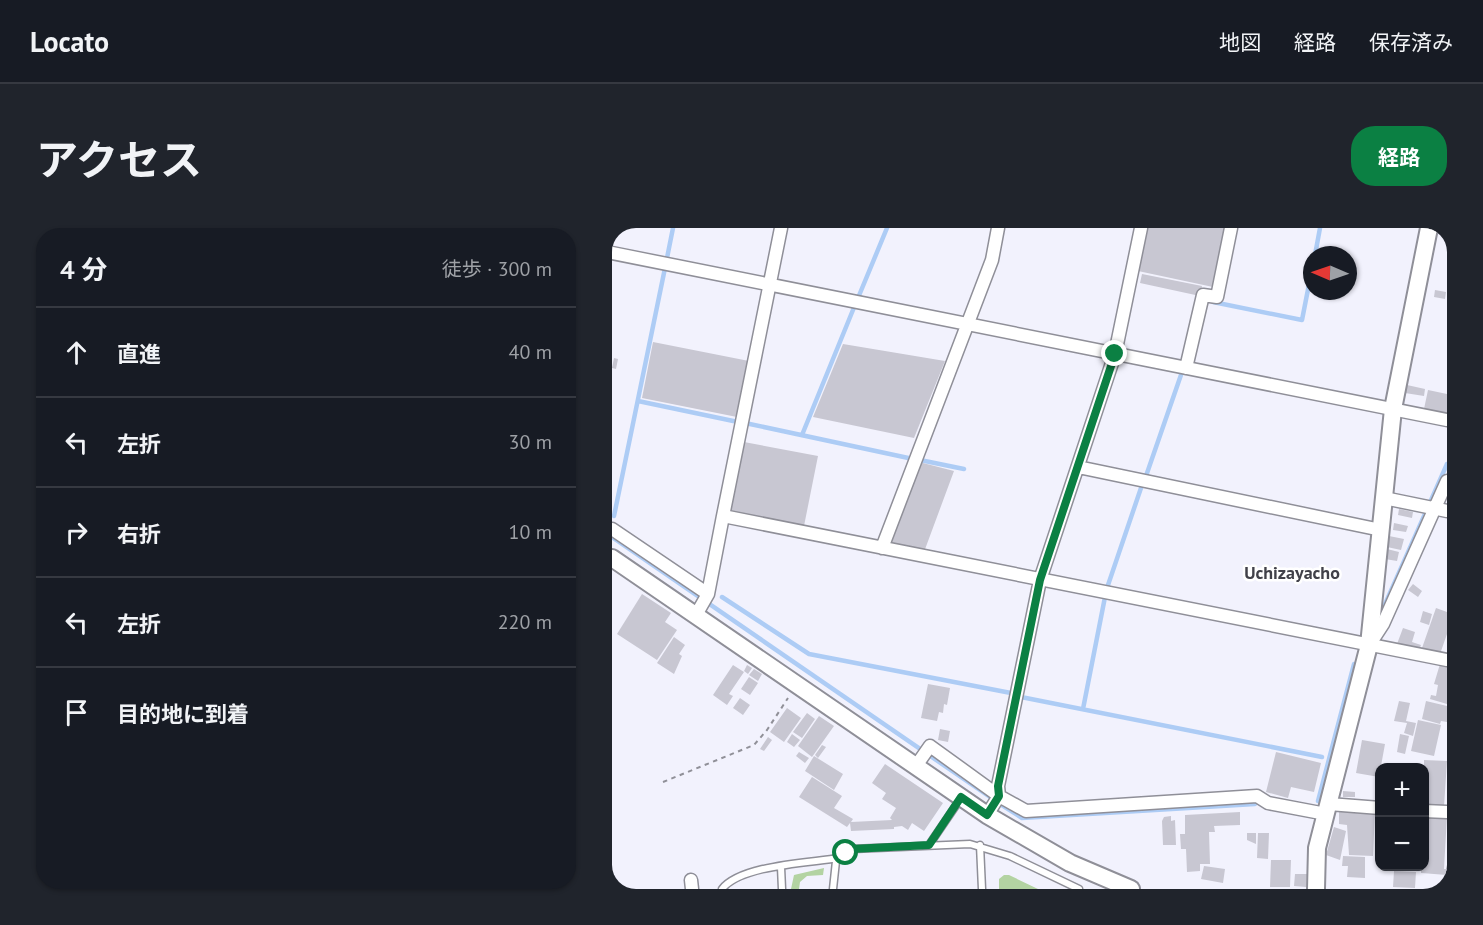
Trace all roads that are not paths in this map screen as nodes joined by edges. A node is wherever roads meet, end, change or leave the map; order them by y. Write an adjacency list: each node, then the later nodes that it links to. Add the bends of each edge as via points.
1 (780, 228): 7 (street)
2 (998, 228): 8 (street, via 992,260)
3 (1142, 228): 9 (street)
4 (1231, 228): 10 (street, via 1217,297 1203,295)
5 (1429, 228): 11 (street)
6 (612, 253): 7 (street)
7 (769, 285): 8 (street); 17 (street)
8 (966, 323): 9 (street); 20 (street)
9 (1115, 354): 10 (street); 13 (street)
10 (1186, 368): 11 (street)
11 (1393, 409): 12 (street); 15 (street)
12 (1447, 420)
13 (1078, 467): 19 (street); 22 (street)
14 (1447, 481): 16 (street)
15 (1384, 498): 16 (street); 19 (street)
16 (1434, 508): 24 (street, via 1383,624)
17 (723, 516): 20 (street); 23 (street)
18 (612, 529): 23 (street)
19 (1381, 530): 24 (street)
20 (882, 548): 22 (street)
21 (612, 558): 23 (street)
22 (1040, 580): 24 (street); 28 (street)
23 (703, 603): 26 (street, via 797,684)
24 (1369, 645): 25 (street); 30 (street)
25 (1447, 660)
26 (922, 757): 27 (street); 28 (street, via 930,746)
27 (961, 797): 28 (street); 33 (lane)
28 (994, 803): 30 (street, via 1026,811 1257,796 1268,803); 42 (street, via 1070,863)
29 (1375, 808): 30 (street)
30 (1328, 809): 43 (street, via 1317,848)
31 (1429, 811): 32 (street)
32 (1447, 812)
33 (929, 845): 34 (lane); 35 (lane, via 852,849)
34 (980, 845): 40 (lane); 41 (lane)
35 (839, 858): 36 (lane); 39 (lane, via 833,868)
36 (781, 867): 37 (lane, via 739,876); 38 (lane)
37 (722, 889)
38 (782, 889)
39 (833, 889)
40 (982, 889)
41 (1079, 889)
42 (1131, 889)
43 (1316, 889)

